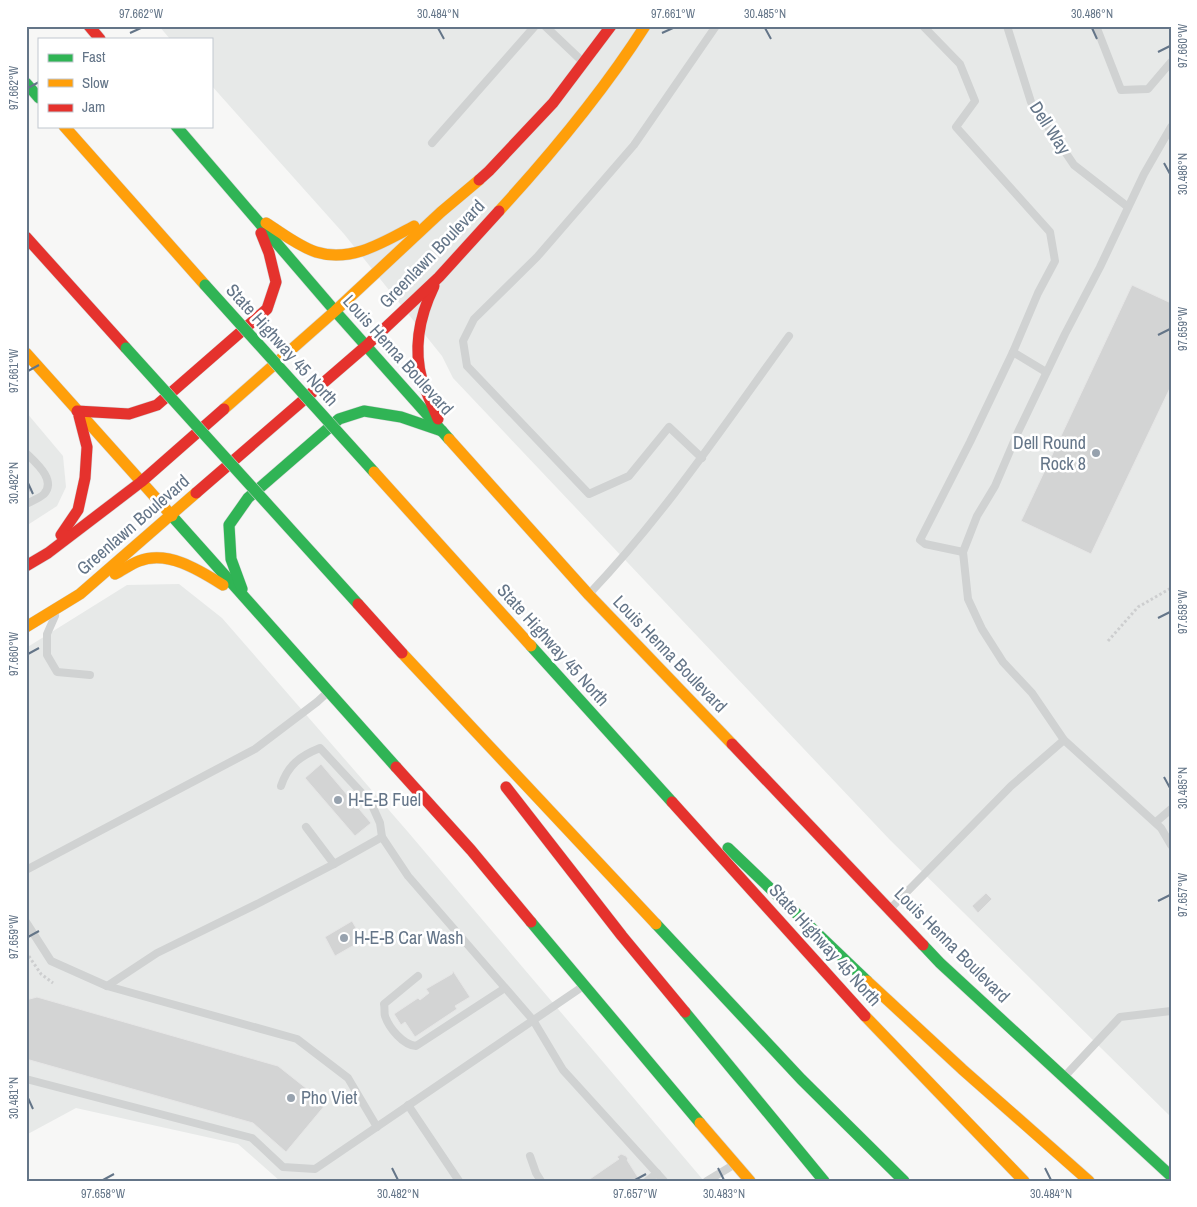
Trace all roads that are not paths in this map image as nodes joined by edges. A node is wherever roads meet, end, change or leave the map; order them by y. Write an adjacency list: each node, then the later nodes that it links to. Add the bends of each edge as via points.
1 (89, 26): 10 (main road)
2 (535, 26): 19 (lane)
3 (545, 26): 12 (lane)
4 (611, 26): 12 (main road, Greenlawn Boulevard)
5 (645, 26): 18 (main road, Greenlawn Boulevard)
6 (716, 26): 33 (lane, via 634,145 532,263 474,319 463,342 467,366 589,494 629,476 669,427)
7 (923, 26): 28 (lane, via 960,64 975,101 956,127 1050,232 1055,261)
8 (1006, 26): 20 (lane, Dell Way, via 1036,110 1074,165)
9 (1096, 26): 11 (lane, via 1121,90 1148,90)
10 (99, 38)
11 (1171, 62)
12 (584, 63): 18 (main road, via 590,80 588,99); 21 (main road, Greenlawn Boulevard, via 520,139 489,171)
13 (26, 84): 14 (main road)
14 (38, 97)
15 (1171, 127): 20 (lane)
16 (66, 128): 49 (main road, State Highway 45 North, bridge)
17 (178, 128): 22 (main road, Louis Henna Boulevard)
18 (572, 128): 24 (main road, Greenlawn Boulevard)
19 (432, 143)
20 (1128, 206): 30 (lane)
21 (440, 212): 22 (main road, via 370,250 338,256 317,252); 25 (main road, Greenlawn Boulevard)
22 (254, 217): 25 (main road, Louis Henna Boulevard); 31 (main road, via 269,253 276,282 267,309 157,405 129,414)
23 (26, 237): 46 (main road, bridge)
24 (438, 277): 27 (main road, Greenlawn Boulevard); 32 (main road, via 427,299 417,345 420,373)
25 (335, 311): 27 (main road, Louis Henna Boulevard); 35 (main road, Greenlawn Boulevard)
26 (789, 336): 33 (lane)
27 (366, 346): 32 (main road, Louis Henna Boulevard); 37 (main road, Greenlawn Boulevard)
28 (1013, 352): 30 (lane); 38 (lane, via 920,540 925,544)
29 (26, 353): 31 (main road)
30 (1046, 372): 38 (lane)
31 (77, 410): 35 (main road); 39 (main road, via 87,447 85,478 78,510)
32 (442, 431): 42 (main road, Louis Henna Boulevard); 43 (main road, via 364,411 339,419 248,498 229,525 231,559)
33 (702, 458): 42 (lane, via 622,560)
34 (28, 459): 36 (lane, via 45,474 47,488)
35 (141, 482): 37 (main road); 39 (main road, Greenlawn Boulevard)
36 (26, 504)
37 (170, 516): 41 (main road, Greenlawn Boulevard); 43 (main road)
38 (963, 552): 50 (lane, via 968,599 982,629 1003,662 1032,693)
39 (48, 553): 40 (main road, Greenlawn Boulevard)
40 (26, 566)
41 (80, 594): 43 (main road, via 143,560 172,559 199,569); 44 (main road, Greenlawn Boulevard)
42 (589, 594): 61 (main road, Louis Henna Boulevard)
43 (246, 600): 48 (main road)
44 (59, 607): 45 (main road, Greenlawn Boulevard); 47 (lane, via 47,634 47,655 57,672)
45 (26, 627)
46 (402, 653): 51 (main road); 84 (main road, via 801,1079)
47 (90, 676)
48 (329, 691): 60 (lane, via 256,749); 65 (main road, via 470,850)
49 (612, 736): 85 (main road, State Highway 45 North, bridge, via 865,1016); 86 (main road, bridge, via 886,999)
50 (1064, 740): 55 (lane); 61 (lane, via 1010,786)
51 (480, 753)
52 (498, 776): 83 (main road, via 622,936)
53 (281, 786): 57 (lane, via 285,774 303,755 320,748 371,803)
54 (1171, 809): 55 (lane)
55 (1156, 822): 58 (lane)
56 (306, 827): 59 (lane)
57 (382, 837): 59 (lane); 66 (lane, via 408,876)
58 (1171, 845)
59 (334, 864): 64 (lane, via 157,953)
60 (26, 870)
61 (890, 908): 69 (main road, Louis Henna Boulevard, via 940,962)
62 (26, 922): 64 (lane, via 51,961)
63 (418, 976): 66 (lane, via 384,1004 385,1016 409,1046 416,1046)
64 (107, 986): 72 (lane, via 297,1039 348,1078)
65 (584, 986): 68 (lane); 74 (main road)
66 (505, 988): 68 (lane)
67 (1171, 1011): 69 (lane, via 1120,1017)
68 (533, 1020): 71 (lane); 75 (lane, via 563,1070)
69 (1064, 1078): 76 (main road, Louis Henna Boulevard)
70 (26, 1079): 72 (lane, via 252,1138 283,1166 315,1169)
71 (408, 1105): 72 (lane); 77 (lane)
72 (377, 1126)
73 (530, 1156): 78 (lane)
74 (735, 1164): 81 (lane); 82 (main road)
75 (657, 1173): 79 (lane); 80 (lane)
76 (1171, 1176)
77 (459, 1181)
78 (541, 1181)
79 (647, 1181)
80 (664, 1181)
81 (708, 1181)
82 (750, 1181)
83 (824, 1181)
84 (904, 1181)
85 (1024, 1181)
86 (1089, 1181)

